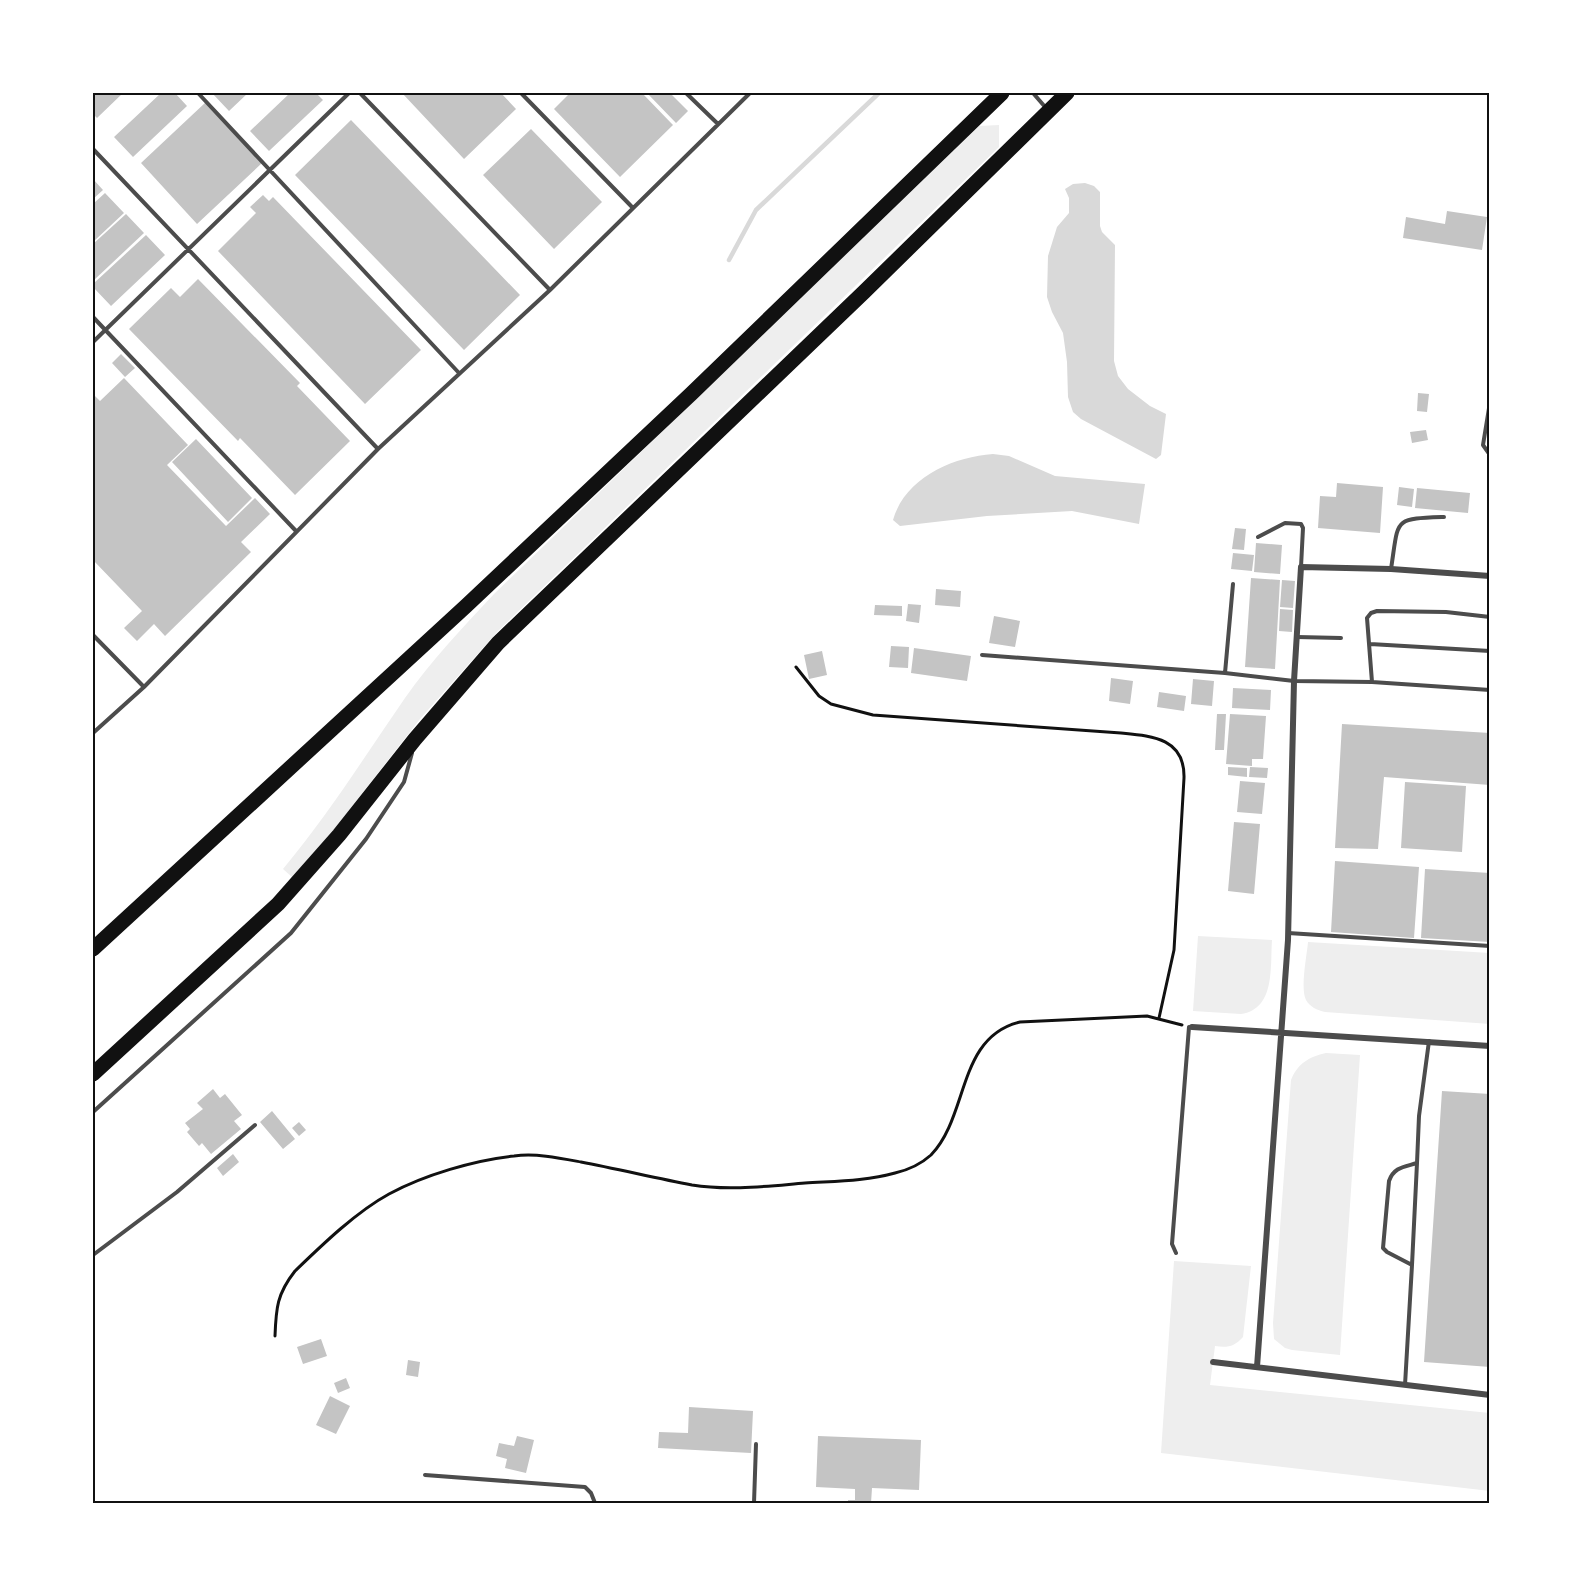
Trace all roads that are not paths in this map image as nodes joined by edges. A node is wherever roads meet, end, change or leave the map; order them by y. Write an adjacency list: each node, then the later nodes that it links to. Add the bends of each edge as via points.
1 (198, 93): 13 (lane)
2 (349, 93): 13 (lane)
3 (360, 93): 16 (lane)
4 (521, 93): 14 (lane)
5 (686, 93): 11 (lane)
6 (750, 93): 11 (lane)
7 (1002, 93): 47 (highway, via 466,606)
8 (1032, 93): 10 (lane)
9 (1067, 93): 10 (highway)
10 (1048, 111): 44 (highway, via 498,643)
11 (718, 124): 14 (lane)
12 (93, 149): 15 (lane)
13 (270, 171): 15 (lane); 20 (lane)
14 (633, 208): 16 (lane)
15 (188, 248): 18 (lane); 22 (lane)
16 (550, 290): 20 (lane)
17 (93, 317): 18 (lane)
18 (105, 330): 19 (lane); 25 (lane)
19 (93, 342)
20 (459, 373): 22 (lane)
21 (1490, 402): 23 (lane, via 1484,445)
22 (378, 449): 25 (lane)
23 (1490, 455)
24 (1444, 517): 28 (lane, via 1401,522)
25 (296, 531): 41 (lane)
26 (1258, 537): 27 (lane, via 1285,523 1301,524)
27 (1301, 567): 28 (street); 33 (street)
28 (1391, 569): 29 (street)
29 (1490, 576)
30 (1233, 584): 38 (lane)
31 (1490, 617): 35 (lane, via 1377,611 1367,618)
32 (93, 635): 41 (lane)
33 (1296, 637): 34 (lane); 39 (street)
34 (1341, 638)
35 (1370, 644): 36 (lane); 40 (lane)
36 (1490, 651)
37 (982, 655): 38 (lane)
38 (1225, 673): 39 (lane)
39 (1294, 681): 40 (lane); 45 (street)
40 (1372, 682): 42 (lane)
41 (144, 687): 43 (lane)
42 (1490, 690)
43 (93, 733)
44 (415, 739): 52 (highway, via 278,904); 53 (lane, via 405,782 291,933)
45 (1288, 937): 46 (lane); 49 (street)
46 (1490, 946)
47 (93, 949)
48 (1190, 1027): 49 (street); 56 (lane, via 1172,1244)
49 (1281, 1033): 50 (street); 60 (street)
50 (1429, 1041): 51 (street); 55 (lane)
51 (1490, 1046)
52 (93, 1074)
53 (93, 1112)
54 (255, 1125): 57 (lane, via 177,1192)
55 (1417, 1163): 58 (lane); 58 (lane, via 1395,1169 1391,1175 1383,1248)
56 (1176, 1252)
57 (93, 1255)
58 (1412, 1265): 61 (lane)
59 (1213, 1362): 60 (street)
60 (1257, 1367): 61 (street)
61 (1405, 1385): 62 (street)
62 (1490, 1395)
63 (756, 1444): 66 (lane)
64 (424, 1475): 65 (lane, via 585,1487)
65 (595, 1503)
66 (754, 1503)

